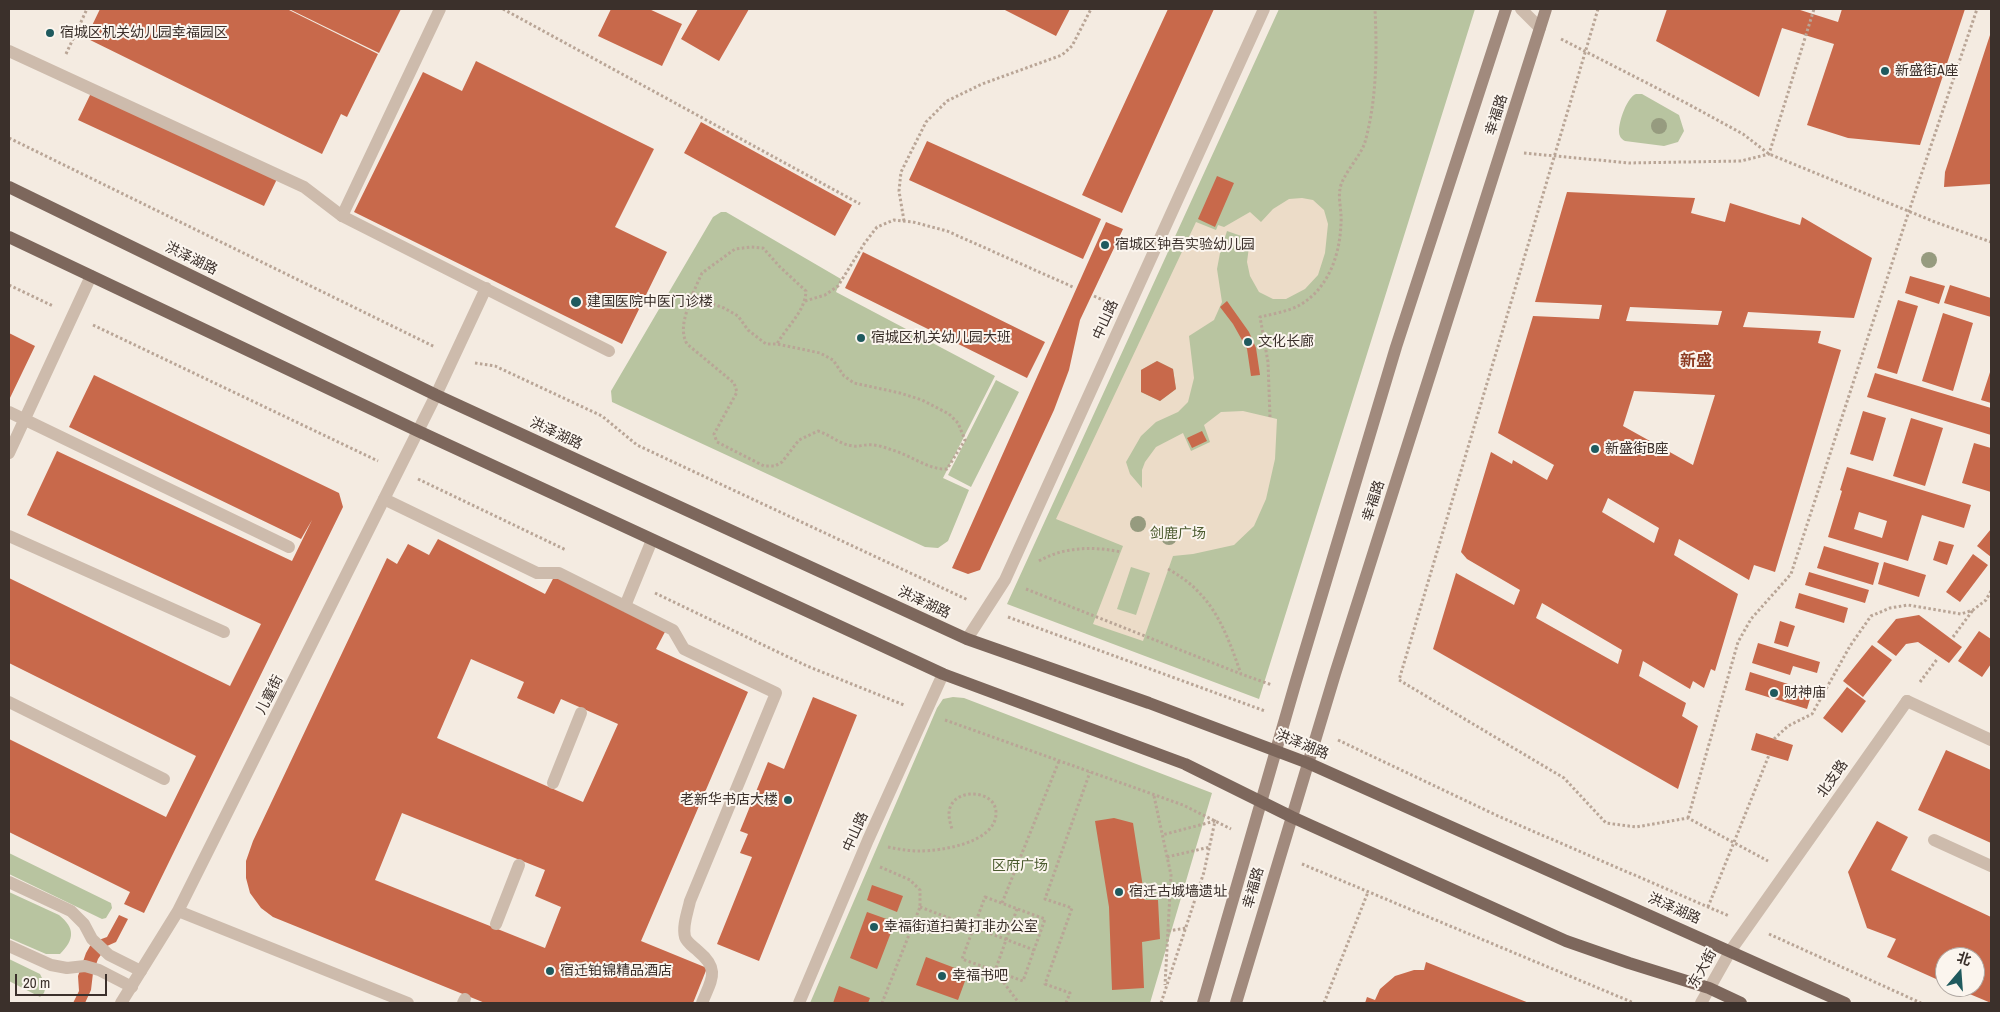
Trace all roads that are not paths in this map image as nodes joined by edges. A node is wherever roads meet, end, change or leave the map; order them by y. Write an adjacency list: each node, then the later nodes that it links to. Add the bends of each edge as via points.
1 (440, 9): 9 (street)
2 (1264, 9): 25 (street, 中山路, via 1005,580)
3 (1506, 9): 30 (main road, 幸福路, via 1396,347)
4 (1520, 9): 6 (street)
5 (1546, 9): 6 (main road, 幸福路)
6 (1540, 28): 31 (main road, 幸福路)
7 (9, 51): 9 (street, via 304,187)
8 (9, 187): 14 (main road, 洪泽湖路)
9 (342, 216): 12 (street)
10 (9, 237): 11 (main road)
11 (91, 276): 16 (street); 17 (main road)
12 (486, 288): 13 (street); 14 (street, 儿童街)
13 (609, 351)
14 (436, 395): 17 (street, 儿童街); 25 (main road, 洪泽湖路)
15 (9, 412): 16 (street)
16 (24, 420): 18 (street); 22 (street)
17 (418, 431): 19 (street, 儿童街); 21 (main road)
18 (9, 453)
19 (384, 499): 23 (street, via 537,573 559,573); 40 (street, 儿童街)
20 (9, 536): 24 (street)
21 (652, 540): 23 (street); 26 (main road)
22 (288, 547)
23 (625, 606): 49 (street, via 673,630 684,649 776,693 690,901 685,937 713,970)
24 (224, 632)
25 (967, 639): 30 (main road, 洪泽湖路)
26 (943, 674): 34 (main road, via 1185,764); 50 (street, 中山路)
27 (9, 702): 32 (street)
28 (582, 713): 33 (street)
29 (1991, 740): 43 (street, 北支路, via 1906,701)
30 (1276, 751): 31 (main road, 洪泽湖路); 34 (main road, 幸福路)
31 (1308, 763): 35 (main road, 幸福路); 43 (main road, 洪泽湖路)
32 (164, 779)
33 (554, 783)
34 (1262, 802): 35 (main road); 51 (main road, 幸福路)
35 (1292, 817): 46 (main road, via 1566,941); 52 (main road, 幸福路)
36 (1934, 840): 38 (street)
37 (519, 866): 41 (street)
38 (1991, 866)
39 (9, 882): 44 (street, via 71,911 109,955)
40 (178, 912): 44 (street, 儿童街); 48 (street)
41 (496, 924)
42 (9, 946): 45 (street, via 51,965 85,966 99,970)
43 (1731, 950): 46 (street, 东大街); 55 (main road, 洪泽湖路)
44 (141, 971): 45 (street, 儿童街)
45 (132, 987): 47 (street, 儿童街)
46 (1709, 988): 53 (street, 东大街); 54 (main road)
47 (121, 1003)
48 (408, 1003)
49 (702, 1003)
50 (799, 1003)
51 (1203, 1003)
52 (1236, 1003)
53 (1701, 1003)
54 (1741, 1003)
55 (1846, 1003)

